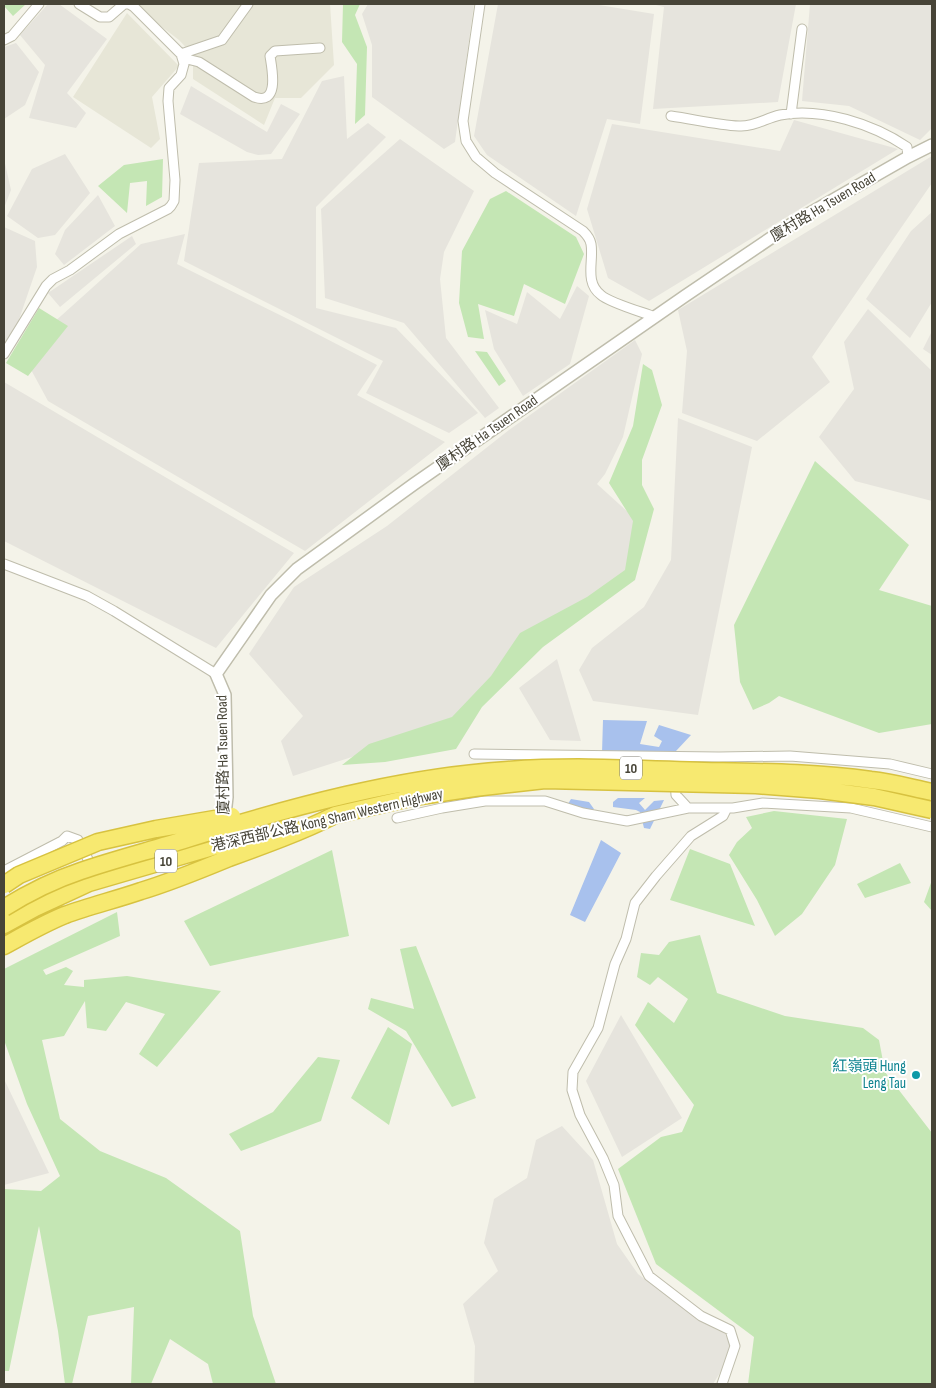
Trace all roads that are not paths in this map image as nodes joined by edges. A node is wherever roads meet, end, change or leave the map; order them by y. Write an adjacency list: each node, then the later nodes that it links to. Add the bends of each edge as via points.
1 (38, 4): 6 (street, via 12,36)
2 (78, 4): 8 (street, via 100,16 109,17 128,4)
3 (248, 4): 8 (street, via 222,40)
4 (480, 4): 13 (street, via 463,121 466,141 476,157 495,173 588,236 591,243 591,282 601,296)
5 (802, 29): 9 (street)
6 (4, 40)
7 (320, 48): 8 (street, via 275,50 270,56 271,91 263,99 199,62)
8 (182, 56): 14 (street, via 181,76 169,88 168,101 175,180 172,206 119,234 53,279)
9 (791, 114): 10 (street, via 740,126); 12 (street, via 830,116 867,126 908,146)
10 (671, 116)
11 (932, 145): 12 (street, 廈村路 Ha Tsuen Road)
12 (908, 157): 13 (street, 廈村路 Ha Tsuen Road, via 796,221)
13 (655, 317): 16 (street, 廈村路 Ha Tsuen Road, via 297,569 271,595)
14 (4, 354)
15 (4, 564): 16 (street, via 87,596)
16 (216, 674): 29 (street, 廈村路 Ha Tsuen Road, via 225,695 227,797 223,836)
17 (474, 754): 18 (street)
18 (680, 757): 19 (street, via 790,756 890,764); 22 (street, via 675,773 676,794)
19 (932, 774)
20 (932, 792): 21 (highway, 港深西部公路 Kong Sham Western Highway / 10, bridge, via 874,780 799,773 574,767 445,776)
21 (330, 798): 30 (highway, bridge, via 98,842); 31 (highway, 港深西部公路 Kong Sham Western Highway / 10, bridge, via 81,871)
22 (688, 808): 23 (street); 26 (street, via 627,822 544,801 485,802)
23 (727, 808): 27 (street, via 763,803 851,808); 35 (street, via 723,816 692,836 635,903 598,1028 573,1072 572,1090 580,1115 614,1185 618,1216 649,1276 701,1316 730,1330 735,1346)
24 (932, 810): 25 (highway, 港深西部公路 Kong Sham Western Highway / 10, bridge, via 874,797 756,785 545,780 414,797)
25 (335, 815): 33 (highway, 港深西部公路 Kong Sham Western Highway / 10, via 89,883); 34 (highway, via 164,883 65,915)
26 (397, 818)
27 (932, 827)
28 (4, 871): 29 (street, via 67,836 78,840)
29 (95, 872): 32 (street, via 36,899)
30 (4, 884)
31 (4, 908)
32 (4, 920)
33 (4, 925)
34 (4, 946)
35 (722, 1384)

